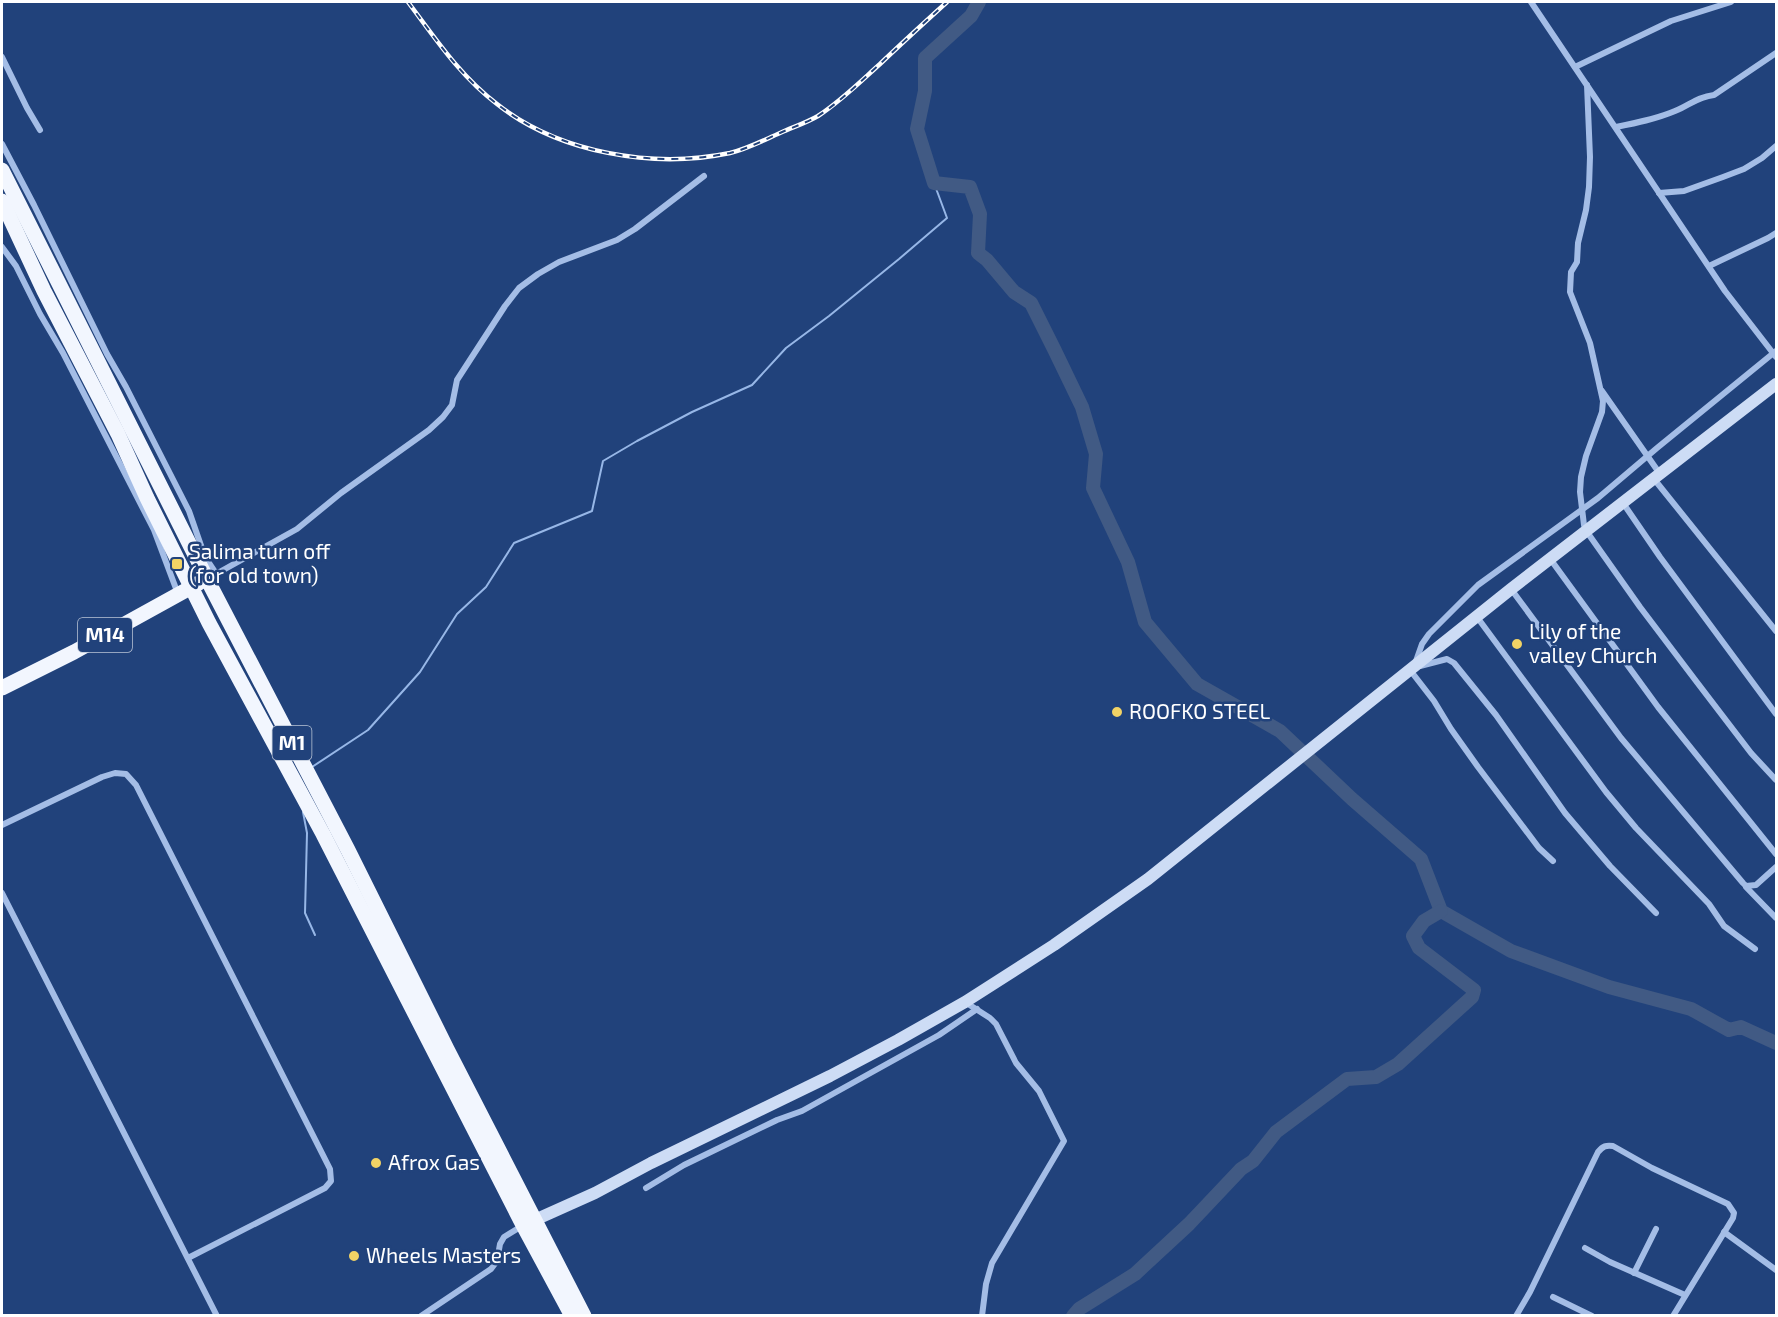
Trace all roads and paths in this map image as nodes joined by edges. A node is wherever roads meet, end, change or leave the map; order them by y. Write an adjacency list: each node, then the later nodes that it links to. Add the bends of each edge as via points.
1 (1531, 2): 5 (street)
2 (1731, 2): 5 (street, via 1678,18)
3 (1776, 53): 7 (street, via 1714,95 1701,96 1649,121)
4 (2, 57): 8 (street)
5 (1575, 67): 6 (street)
6 (1587, 85): 7 (street); 20 (street, via 1589,187 1570,292 1590,343)
7 (1616, 128): 13 (street)
8 (40, 130)
9 (2, 144): 27 (street, via 189,511)
10 (1776, 147): 13 (street, via 1744,169 1684,191)
11 (2, 170): 27 (highway, M1)
12 (704, 176): 27 (street, via 617,240 559,262 519,288 458,381 452,405 443,417 297,529)
13 (1659, 193): 17 (street)
14 (2, 201): 28 (highway, M1)
15 (1776, 233): 17 (street)
16 (2, 248): 30 (street, via 16,266 134,490)
17 (1708, 266): 18 (street)
18 (1776, 354): 21 (street)
19 (1776, 384): 22 (main road)
20 (1601, 390): 21 (street); 24 (street, via 1602,412 1581,477)
21 (1649, 456): 22 (street); 24 (street)
22 (1658, 477): 23 (main road); 32 (street)
23 (1623, 503): 25 (main road); 35 (street)
24 (1583, 508): 25 (street); 33 (street, via 1478,585 1422,644)
25 (1587, 532): 26 (main road); 36 (street, via 1637,604)
26 (1551, 560): 29 (main road); 38 (street, via 1658,707)
27 (212, 577): 28 (highway, M14); 49 (highway, M1)
28 (192, 587): 30 (highway, M14); 49 (highway, M1)
29 (1511, 589): 31 (main road); 41 (street, via 1621,738)
30 (178, 595): 34 (highway, M14)
31 (1477, 617): 33 (main road); 45 (street, via 1636,828 1709,904 1724,926)
32 (1776, 631)
33 (1412, 669): 39 (street, via 1475,763); 43 (street, via 1447,659 1454,663 1567,816); 46 (main road, via 1148,879)
34 (2, 688)
35 (1776, 714)
36 (1776, 780)
37 (2, 825): 53 (street, via 102,777 126,774 136,785 330,1169 331,1180 325,1188)
38 (1776, 854)
39 (1553, 861)
40 (1776, 867): 41 (street, via 1756,885)
41 (1746, 886): 44 (street)
42 (2, 893): 53 (street)
43 (1656, 913)
44 (1776, 918)
45 (1755, 949)
46 (965, 1002): 47 (street); 49 (main road, via 822,1080)
47 (977, 1009): 48 (street, via 939,1035 802,1111 684,1165); 62 (street, via 1001,1031 1016,1063 1039,1090 1064,1137 992,1263)
48 (646, 1188)
49 (529, 1223): 59 (street, via 504,1237 497,1261 490,1269); 60 (highway, M1); 61 (highway, M1)
50 (1656, 1229): 55 (street)
51 (1725, 1232): 54 (street); 56 (street); 63 (street, via 1734,1213 1728,1204 1613,1146 1602,1147)
52 (1585, 1248): 55 (street)
53 (188, 1258): 58 (street)
54 (1776, 1270)
55 (1634, 1273): 56 (street)
56 (1684, 1295): 65 (street)
57 (1553, 1297): 64 (street)
58 (217, 1316)
59 (421, 1316)
60 (572, 1316)
61 (585, 1316)
62 (982, 1316)
63 (1516, 1316)
64 (1592, 1316)
65 (1673, 1316)

